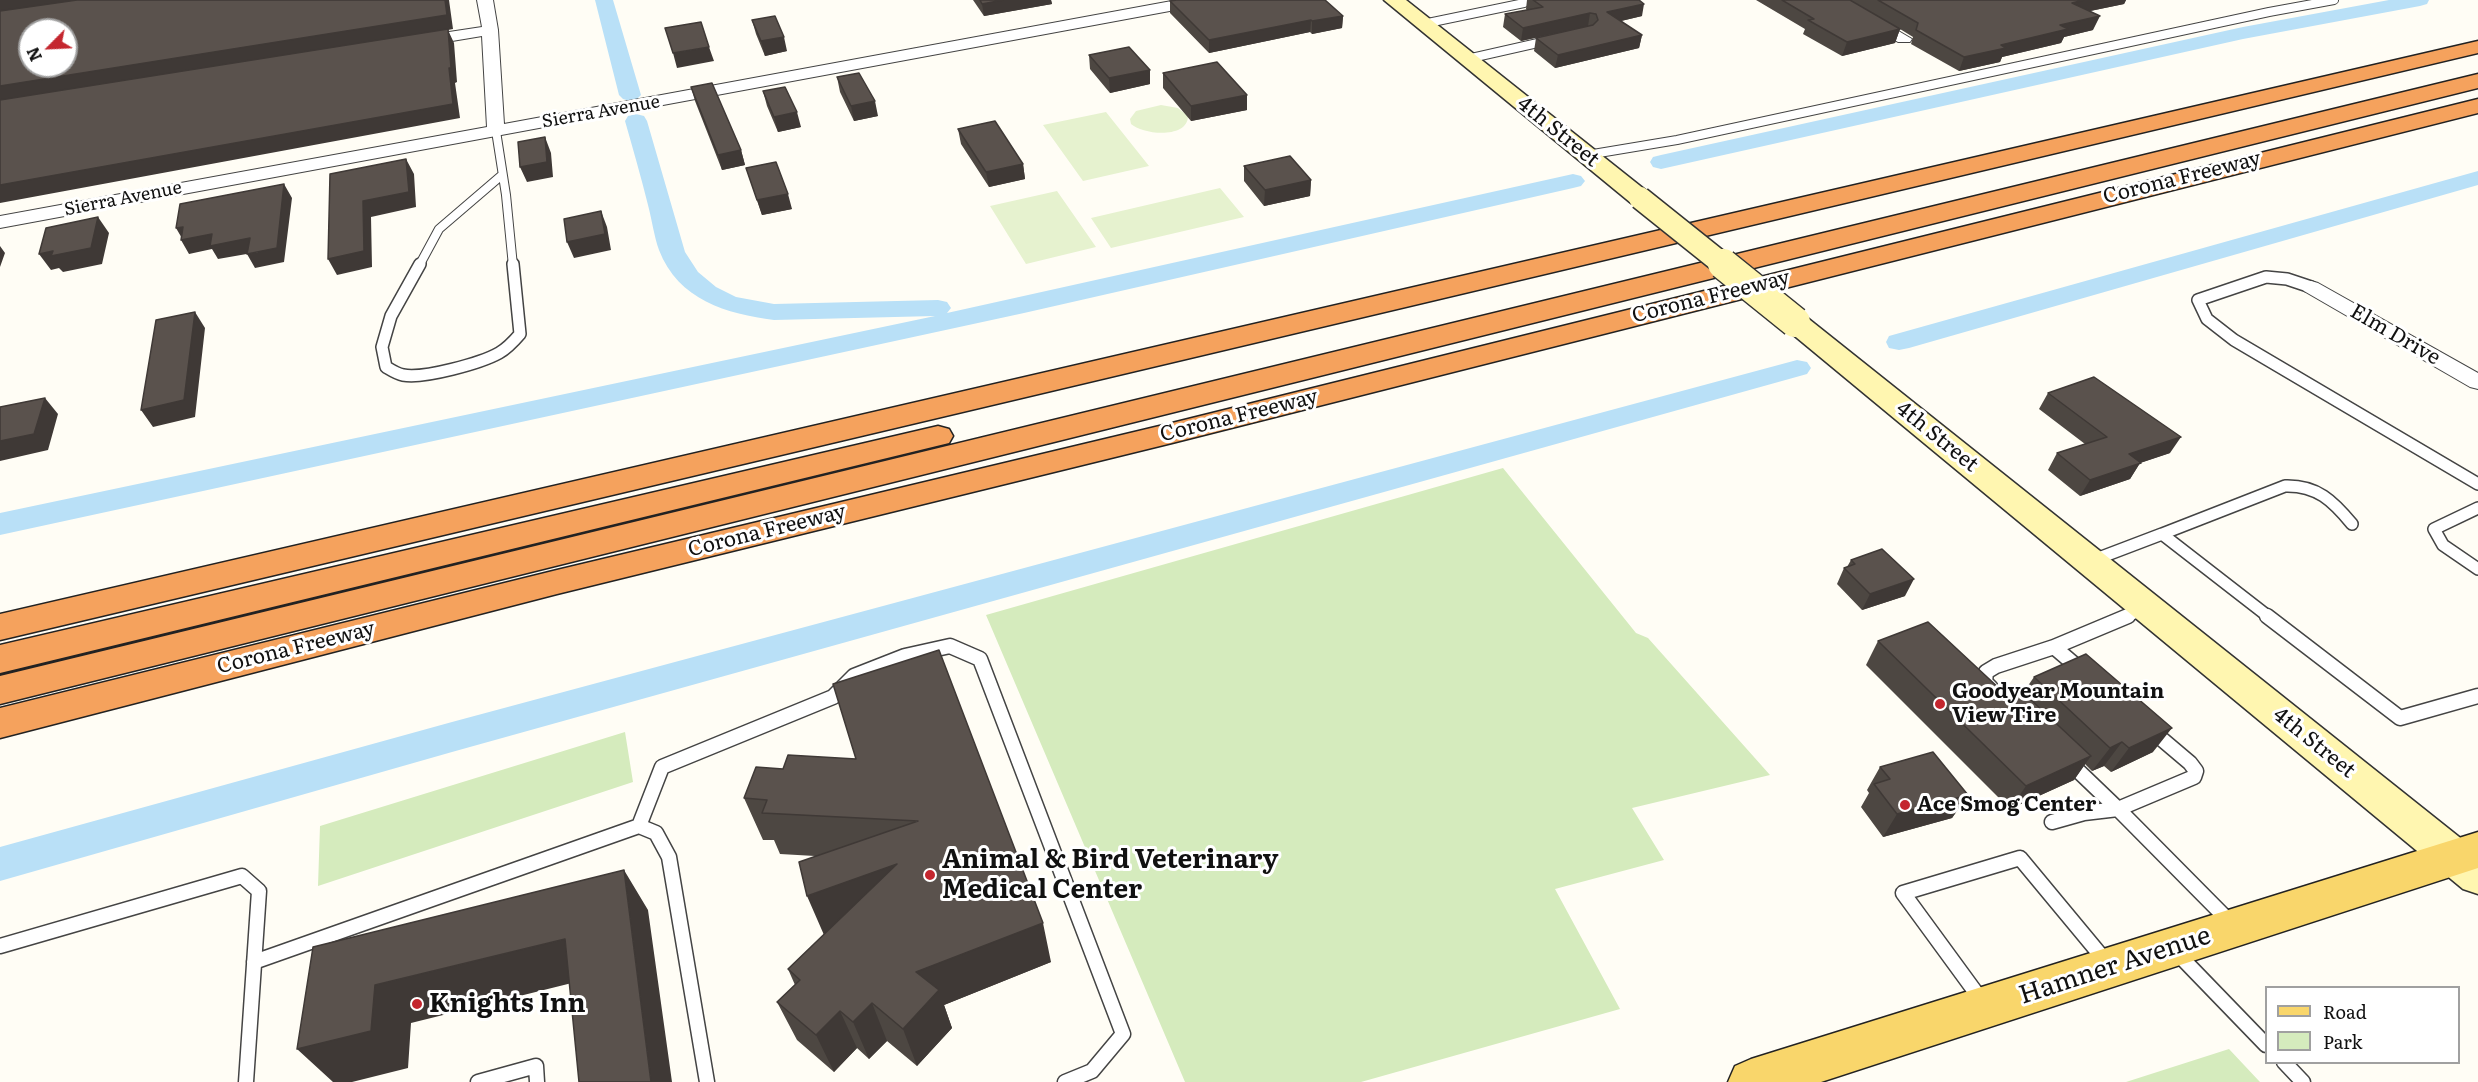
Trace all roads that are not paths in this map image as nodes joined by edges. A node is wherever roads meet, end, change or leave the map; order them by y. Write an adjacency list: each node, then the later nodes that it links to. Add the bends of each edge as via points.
1 (485, 0): 8 (street)
2 (1202, 0): 17 (street, Sierra Avenue)
3 (1834, 0): 10 (street)
4 (2334, 0): 18 (lane)
5 (1400, 1): 7 (street, 4th Street)
6 (1524, 3): 7 (lane)
7 (1424, 24): 13 (street, 4th Street)
8 (490, 30): 11 (street); 17 (street)
9 (1556, 39): 13 (lane)
10 (1904, 39)
11 (396, 45)
12 (2478, 47): 24 (highway)
13 (1467, 59): 18 (street, 4th Street)
14 (2478, 67): 32 (highway, via 1234,366)
15 (2478, 81): 32 (highway)
16 (2478, 106): 30 (highway, Corona Freeway, via 1172,433)
17 (496, 131): 19 (lane); 20 (street, Sierra Avenue)
18 (1590, 158): 28 (street, 4th Street, bridge)
19 (502, 175): 19 (lane, via 439,229 391,316 382,347 386,367 404,375 456,367 493,357 520,334)
20 (0, 222)
21 (2311, 287): 22 (street, Elm Drive); 23 (lane, via 2266,277 2198,300 2210,323 2234,340)
22 (2478, 382)
23 (2478, 484)
24 (554, 498): 32 (highway); 33 (highway)
25 (2478, 508): 29 (lane, via 2434,529 2443,545)
26 (2352, 524): 27 (lane, via 2327,496 2299,485 2284,486)
27 (2162, 534): 28 (lane); 38 (lane, via 2400,718)
28 (2090, 561): 31 (street, 4th Street)
29 (2478, 569)
30 (557, 582): 32 (highway); 40 (highway, Corona Freeway)
31 (2147, 607): 34 (lane); 46 (street, 4th Street)
32 (233, 618): 35 (highway); 37 (highway)
33 (0, 627)
34 (2054, 647): 36 (lane); 39 (lane, via 1986,672 1985,682)
35 (0, 659)
36 (2090, 678)
37 (0, 690)
38 (2478, 696)
39 (2001, 698)
40 (0, 723)
41 (2144, 724): 43 (lane, via 2196,771 2194,777)
42 (2060, 753): 43 (lane)
43 (2118, 809): 44 (lane); 47 (lane)
44 (2052, 822)
45 (639, 826): 50 (lane); 58 (lane, via 656,833 669,857); 59 (lane, via 662,767 833,697 854,675 905,656 950,646 980,659 1124,1034 1092,1071)
46 (2470, 861): 47 (main road, Hamner Avenue)
47 (2236, 928): 49 (main road, Hamner Avenue)
48 (0, 946): 50 (lane, via 242,876 258,891)
49 (2172, 947): 51 (main road, Hamner Avenue); 53 (lane)
50 (254, 962): 55 (lane)
51 (2111, 967): 52 (main road, Hamner Avenue); 52 (lane, via 2020,858 1903,893)
52 (1987, 1007): 60 (main road, Hamner Avenue)
53 (2265, 1044)
54 (2286, 1064): 61 (lane)
55 (246, 1082)
56 (478, 1082): 57 (lane, via 536,1066)
57 (537, 1082)
58 (707, 1082)
59 (1065, 1082)
60 (1751, 1082)
61 (2303, 1082)

